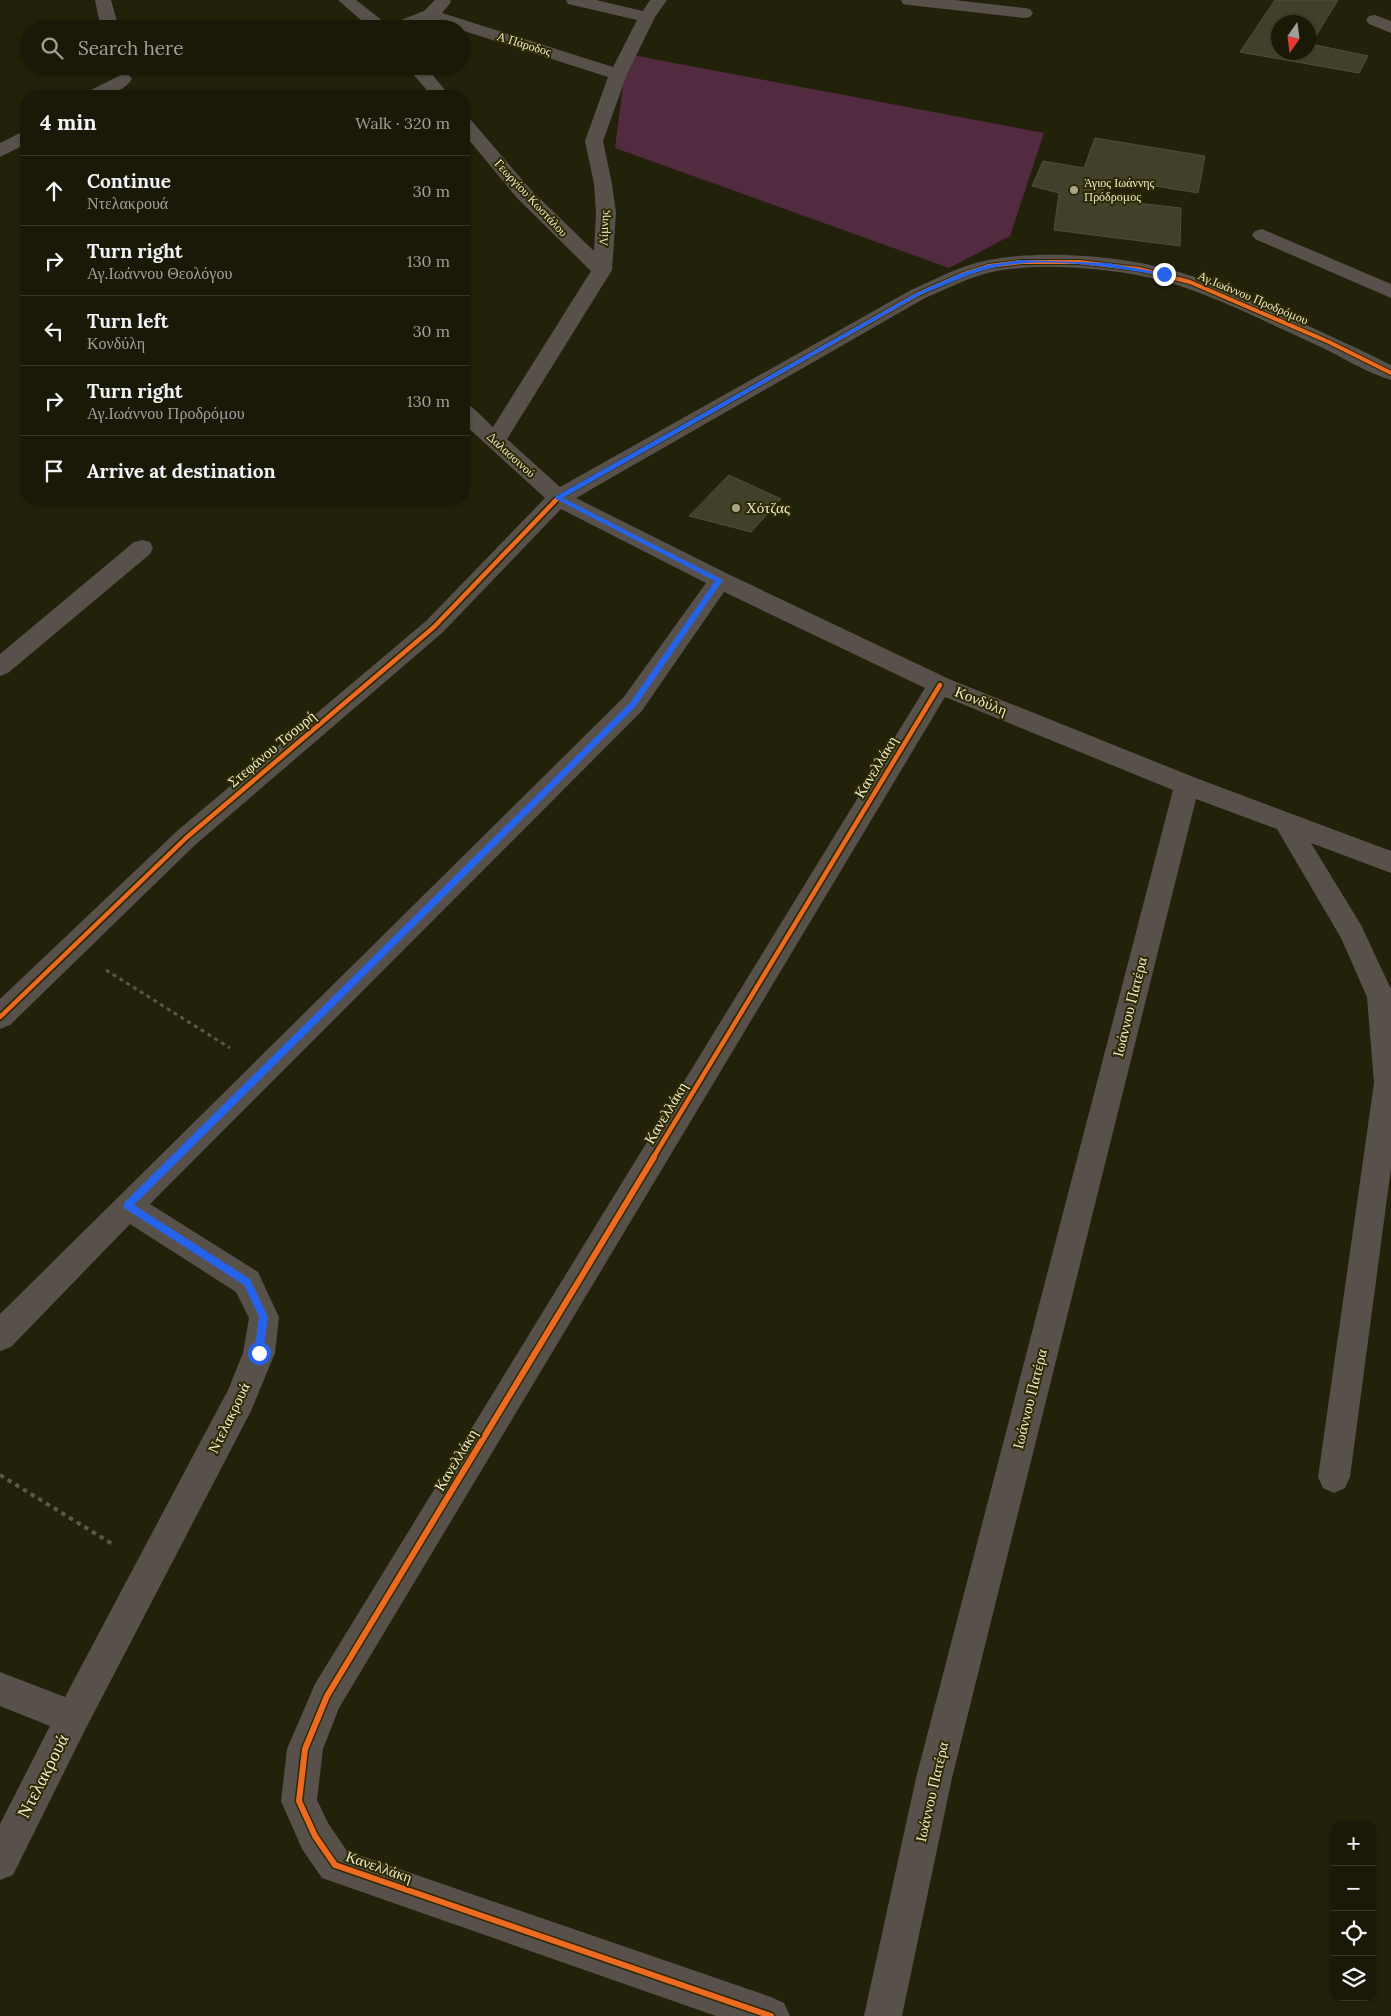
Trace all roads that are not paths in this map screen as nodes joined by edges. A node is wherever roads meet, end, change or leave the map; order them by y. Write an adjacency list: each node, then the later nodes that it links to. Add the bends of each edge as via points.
1 (103, 0): 10 (street)
2 (346, 0): 11 (street)
3 (445, 0): 8 (street)
4 (574, 0): 9 (street)
5 (659, 0): 9 (street, Λίμνης)
6 (909, 0): 7 (street)
7 (1024, 14)
8 (430, 15): 12 (street); 13 (street, Α Πάροδος)
9 (647, 17): 17 (street, Λίμνης)
10 (108, 20)
11 (371, 20)
12 (416, 20)
13 (446, 20)
14 (1375, 20): 16 (street)
15 (470, 28): 17 (street, Α Πάροδος)
16 (1391, 28)
17 (618, 74): 28 (street, Λίμνης, via 594,141 606,213)
18 (118, 75): 21 (street)
19 (122, 75): 22 (street)
20 (423, 75): 23 (street)
21 (100, 90)
22 (125, 90)
23 (436, 90)
24 (470, 130): 28 (street, Γεωργίου Κωστάλου, via 524,194)
25 (20, 139): 26 (street)
26 (0, 151)
27 (1262, 235): 29 (street)
28 (602, 270): 32 (street, Λίμνης)
29 (1391, 292)
30 (1391, 373): 33 (street, Αγ.Ιωάννου Προδρόμου, via 1329,342 1190,282 1164,274 1079,262 1021,262 989,266 918,294)
31 (470, 418): 32 (street, Δαλασσινού)
32 (495, 441): 33 (street, Δαλασσινού)
33 (558, 498): 35 (street, Κονδύλη); 41 (street, Στεφάνου Τσουρή, via 434,627 186,838)
34 (142, 548): 36 (street)
35 (720, 580): 37 (street, Κονδύλη); 42 (street, via 632,705)
36 (0, 667)
37 (940, 685): 38 (street, Κονδύλη); 48 (street, Κανελλάκη, via 327,1696 305,1749 298,1801 335,1865)
38 (1187, 784): 39 (street, Κονδύλη); 49 (street, Ιωάννου Πατέρα, via 936,1768)
39 (1286, 823): 40 (street, Κονδύλη); 44 (street, via 1352,933 1381,997 1388,1083)
40 (1391, 862)
41 (0, 1018)
42 (128, 1206): 43 (street); 46 (street, Ντελακρουά, via 247,1282 264,1317 259,1353 240,1400)
43 (0, 1336)
44 (1334, 1477)
45 (0, 1689): 46 (street, Ντελακρουά)
46 (73, 1718): 47 (street, Ντελακρουά)
47 (0, 1862)
48 (771, 2016)
49 (884, 2016)

